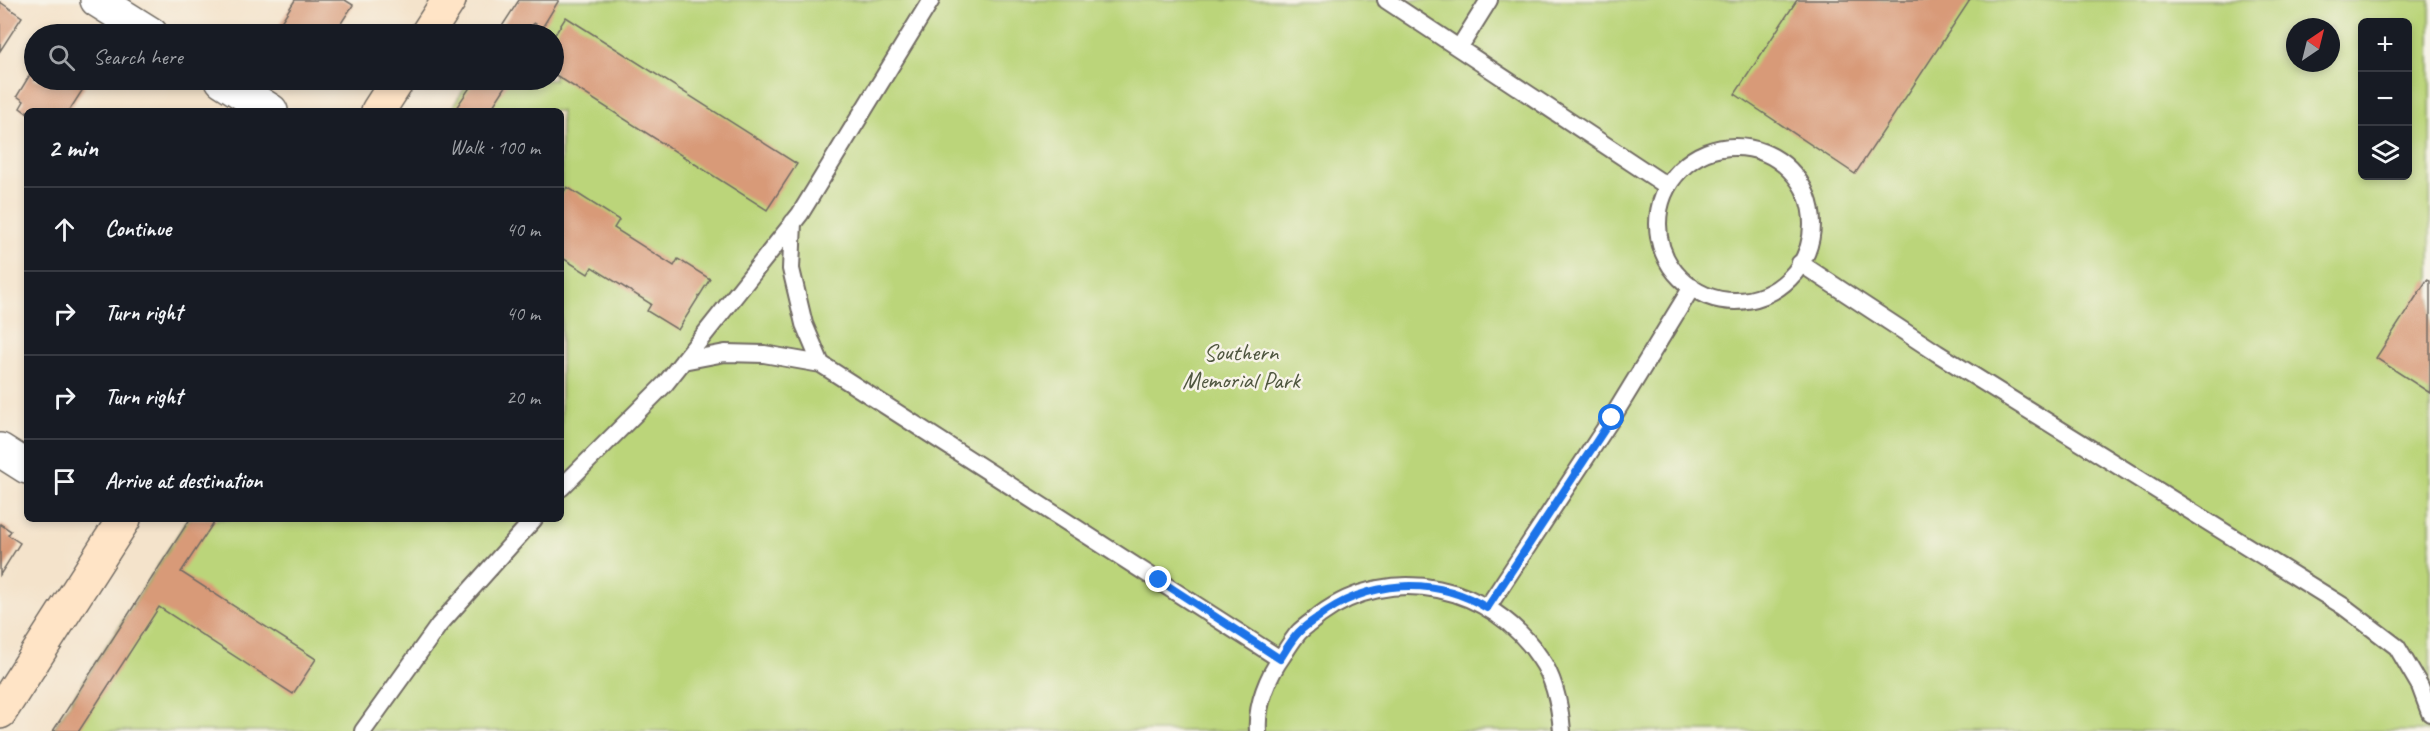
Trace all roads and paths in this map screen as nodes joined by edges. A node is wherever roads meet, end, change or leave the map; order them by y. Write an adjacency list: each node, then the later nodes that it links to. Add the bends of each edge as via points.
1 (98, 0): 6 (street)
2 (449, 0): 7 (street)
3 (931, 0): 14 (lane)
4 (1386, 0): 8 (lane)
5 (1489, 0): 8 (lane)
6 (135, 24)
7 (433, 24)
8 (1459, 48): 13 (lane)
9 (238, 90): 11 (street)
10 (392, 90): 12 (street)
11 (266, 108)
12 (380, 108)
13 (1667, 186): 15 (lane, via 1682,166 1704,153 1729,146 1755,149 1778,160 1797,178 1809,201 1812,227); 16 (lane, via 1659,210 1658,234 1666,258 1680,279)
14 (794, 222): 17 (lane); 18 (lane, via 791,269 804,324)
15 (1800, 264): 16 (lane, via 1773,291 1750,299 1725,300); 27 (lane, via 2343,606 2397,647 2420,686)
16 (1692, 287): 24 (lane, via 1612,418)
17 (683, 361): 18 (lane, via 725,353 764,354); 21 (lane)
18 (820, 364): 25 (lane)
19 (0, 450): 20 (street)
20 (24, 465)
21 (564, 485)
22 (117, 522): 26 (street)
23 (531, 522): 28 (lane, via 439,625)
24 (1487, 608): 25 (lane, via 1471,598 1426,586 1380,588 1336,603 1299,632); 30 (lane, via 1510,623 1541,658 1559,701)
25 (1280, 659): 29 (lane, via 1270,672 1257,720)
26 (0, 712)
27 (2430, 713)
28 (363, 731)
29 (1258, 731)
30 (1562, 731)

